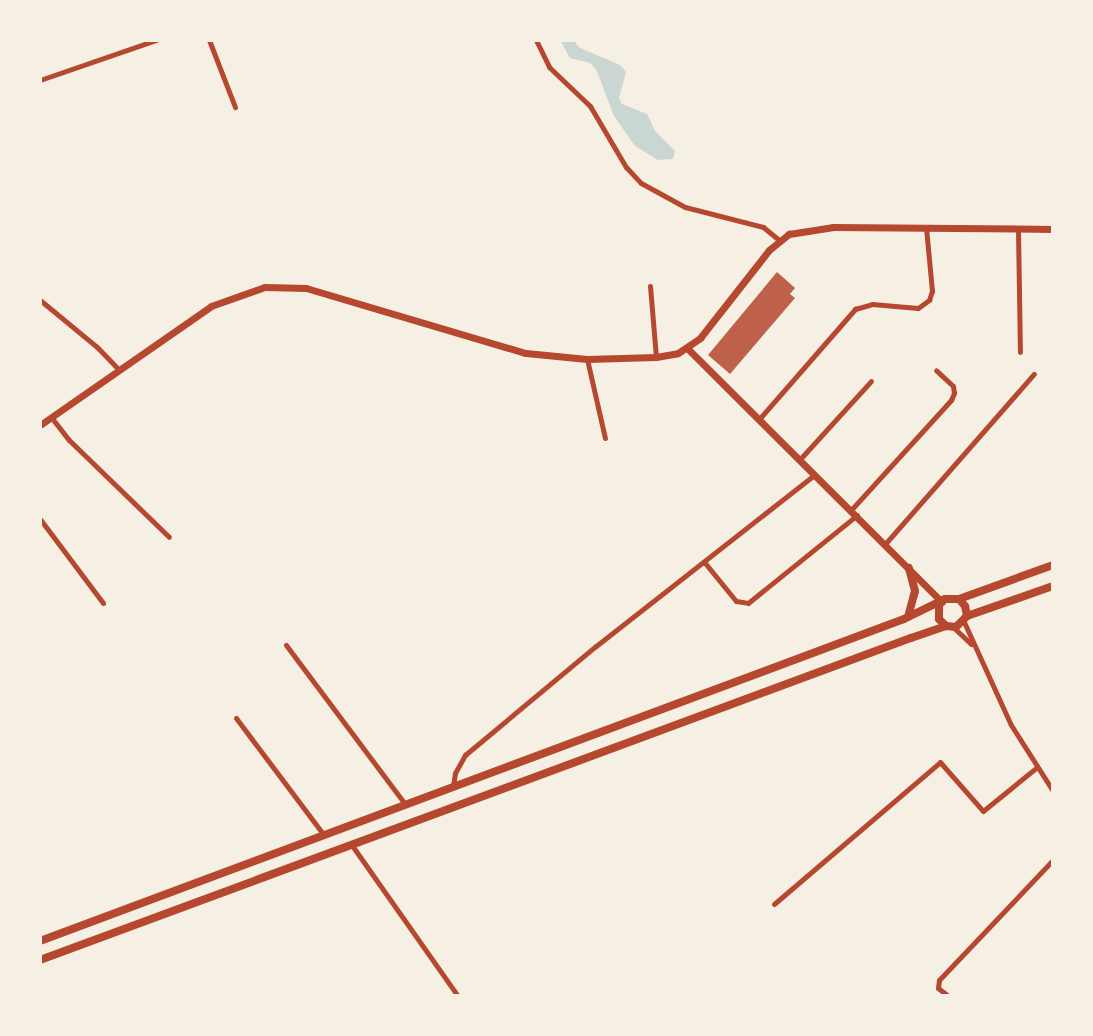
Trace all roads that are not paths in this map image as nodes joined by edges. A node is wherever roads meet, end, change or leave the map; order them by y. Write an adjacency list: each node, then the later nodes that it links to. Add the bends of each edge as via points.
1 (156, 40): 4 (street)
2 (209, 40): 5 (street)
3 (536, 40): 9 (street, via 549,67 590,106 626,167 641,183 685,207 763,228)
4 (40, 80)
5 (235, 107)
6 (926, 228): 7 (street); 9 (street, via 817,228); 21 (street, via 929,300 918,308 872,304 855,309)
7 (1018, 229): 8 (street); 13 (street)
8 (1053, 229)
9 (779, 240): 12 (street, via 710,328)
10 (650, 286): 14 (street)
11 (40, 300): 16 (street)
12 (687, 348): 14 (street); 21 (street)
13 (1020, 352)
14 (656, 357): 15 (street)
15 (587, 359): 16 (street, via 526,353 318,291 280,285 247,291 211,306); 23 (street)
16 (119, 370): 20 (street)
17 (936, 370): 26 (street, via 953,386 950,400)
18 (1034, 374): 29 (street)
19 (871, 381): 24 (street)
20 (51, 417): 22 (street); 28 (street)
21 (760, 418): 24 (street)
22 (40, 425)
23 (605, 438)
24 (800, 458): 25 (street)
25 (816, 474): 26 (street); 30 (street)
26 (854, 512): 29 (street); 30 (street, via 748,603 736,601)
27 (40, 519): 35 (street)
28 (169, 537)
29 (886, 544): 32 (street)
30 (705, 563): 44 (street, via 596,646 466,755 455,771)
31 (1053, 565): 34 (main road)
32 (909, 568): 36 (street); 37 (main road, via 915,591)
33 (1053, 586): 38 (main road)
34 (959, 599): 36 (main road); 38 (main road, via 965,606)
35 (103, 603)
36 (941, 603): 37 (main road); 39 (main road, via 937,614)
37 (908, 617): 44 (main road)
38 (965, 619): 39 (main road); 41 (street)
39 (949, 627): 41 (street); 48 (main road)
40 (286, 645): 46 (street)
41 (974, 646): 43 (street)
42 (236, 718): 47 (street)
43 (1036, 768): 45 (street); 51 (street, via 983,811 940,762)
44 (453, 786): 46 (main road)
45 (1053, 791)
46 (405, 804): 47 (main road)
47 (324, 835): 50 (main road)
48 (351, 844): 52 (main road); 56 (street)
49 (1053, 860): 55 (street, via 939,980 938,988)
50 (159, 896): 52 (main road); 53 (main road)
51 (774, 904)
52 (166, 913): 54 (main road)
53 (40, 941)
54 (40, 960)
55 (947, 995)
56 (458, 996)

